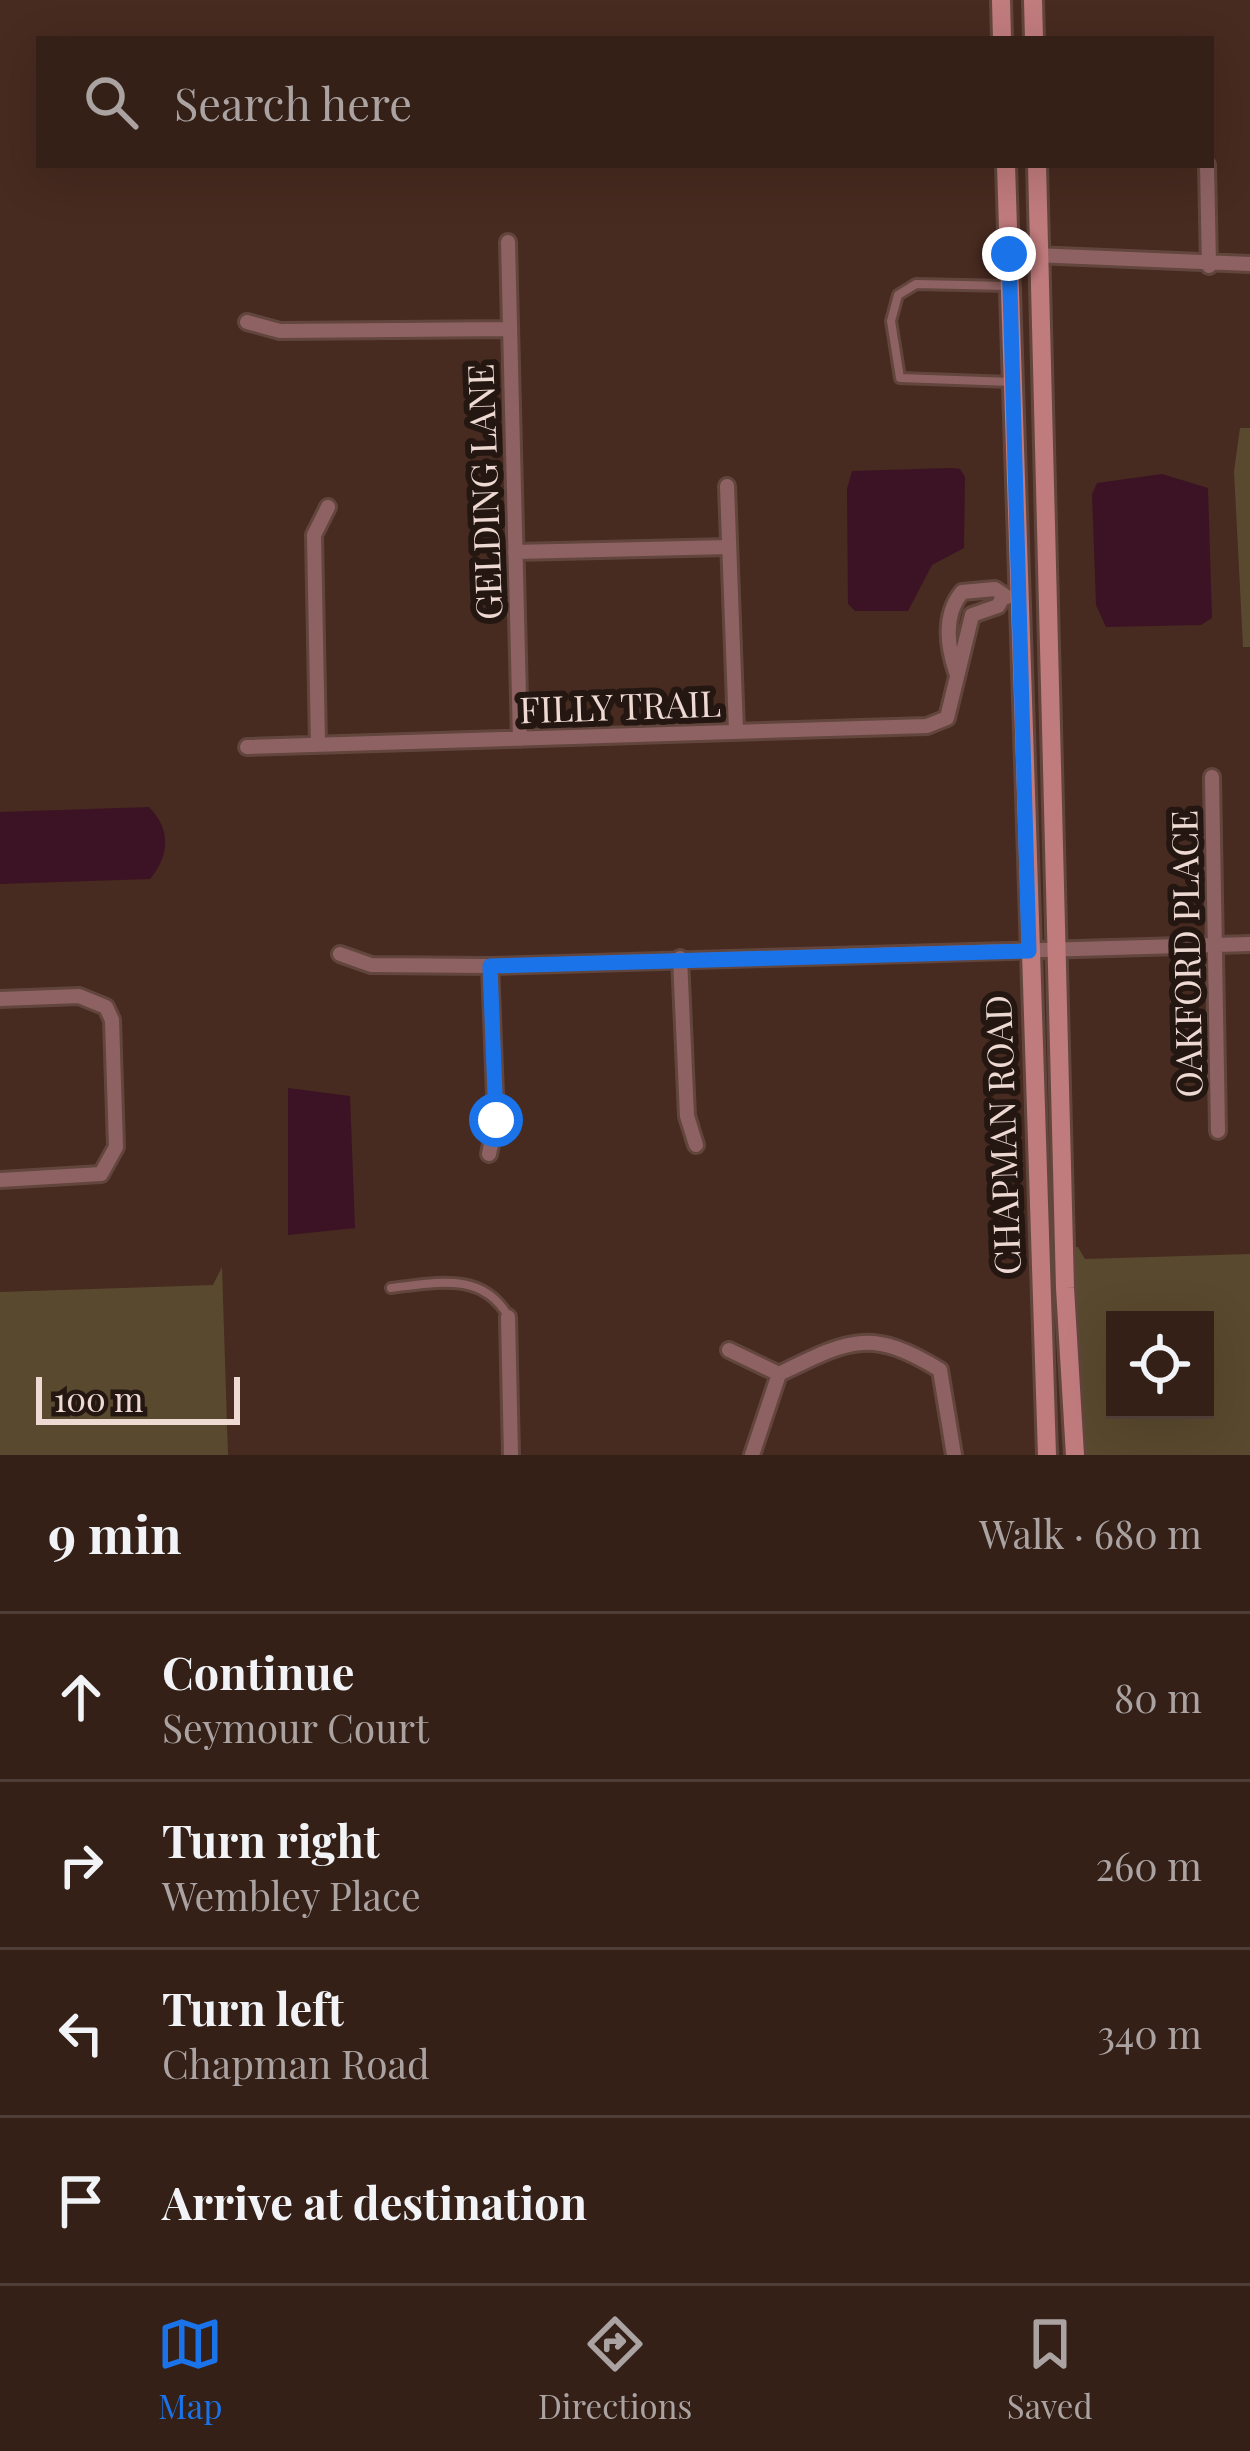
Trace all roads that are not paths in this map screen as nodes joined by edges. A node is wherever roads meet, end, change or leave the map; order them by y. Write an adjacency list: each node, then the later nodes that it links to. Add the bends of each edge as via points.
1 (1001, 0): 3 (street)
2 (1033, 0): 4 (street)
3 (1002, 36)
4 (1034, 36)
5 (1006, 168): 10 (street, CHAPMAN ROAD)
6 (1037, 168): 9 (street, CHAPMAN ROAD)
7 (1208, 168): 12 (street)
8 (508, 242): 15 (street, GELDING LANE)
9 (1040, 253): 10 (street); 12 (street); 33 (street, CHAPMAN ROAD)
10 (1009, 254): 13 (street, CHAPMAN ROAD)
11 (1250, 264): 12 (street)
12 (1209, 266)
13 (1010, 286): 16 (street, CHAPMAN ROAD); 16 (lane, via 916,284 898,295 891,321 899,378)
14 (248, 322): 15 (street, via 280,331)
15 (509, 329): 20 (street, GELDING LANE)
16 (1012, 382): 22 (street, CHAPMAN ROAD)
17 (728, 486): 19 (street)
18 (328, 508): 27 (street, via 314,535)
19 (729, 547): 20 (street); 25 (street)
20 (515, 552): 26 (street, GELDING LANE)
21 (962, 592): 22 (street); 23 (street); 24 (street, via 949,616)
22 (1011, 596): 23 (street); 32 (street, CHAPMAN ROAD)
23 (972, 615): 24 (street)
24 (956, 672): 25 (street, FILLY TRAIL, via 947,718 927,725)
25 (736, 730): 26 (street, FILLY TRAIL)
26 (520, 740): 27 (street, FILLY TRAIL)
27 (318, 745): 28 (street, FILLY TRAIL)
28 (247, 747)
29 (1212, 777): 31 (street, OAKFORD PLACE)
30 (1250, 944): 31 (street)
31 (1214, 945): 33 (street); 38 (street, OAKFORD PLACE)
32 (1029, 951): 33 (street); 35 (street); 49 (street, CHAPMAN ROAD)
33 (1059, 951): 50 (street, CHAPMAN ROAD)
34 (340, 955): 36 (street, via 371,965)
35 (680, 958): 36 (street); 39 (street, via 687,1116)
36 (490, 966): 40 (street, via 496,1120)
37 (0, 999): 41 (street, via 80,996 106,1007 116,1148 101,1174 87,1178)
38 (1218, 1131)
39 (696, 1145)
40 (489, 1154)
41 (0, 1180)
42 (391, 1288): 43 (lane, via 479,1286)
43 (508, 1317): 46 (street)
44 (729, 1350): 45 (street)
45 (778, 1374): 47 (street); 48 (street, via 839,1344 895,1343 940,1370)
46 (511, 1455)
47 (752, 1455)
48 (954, 1455)
49 (1047, 1455)
50 (1075, 1455)

